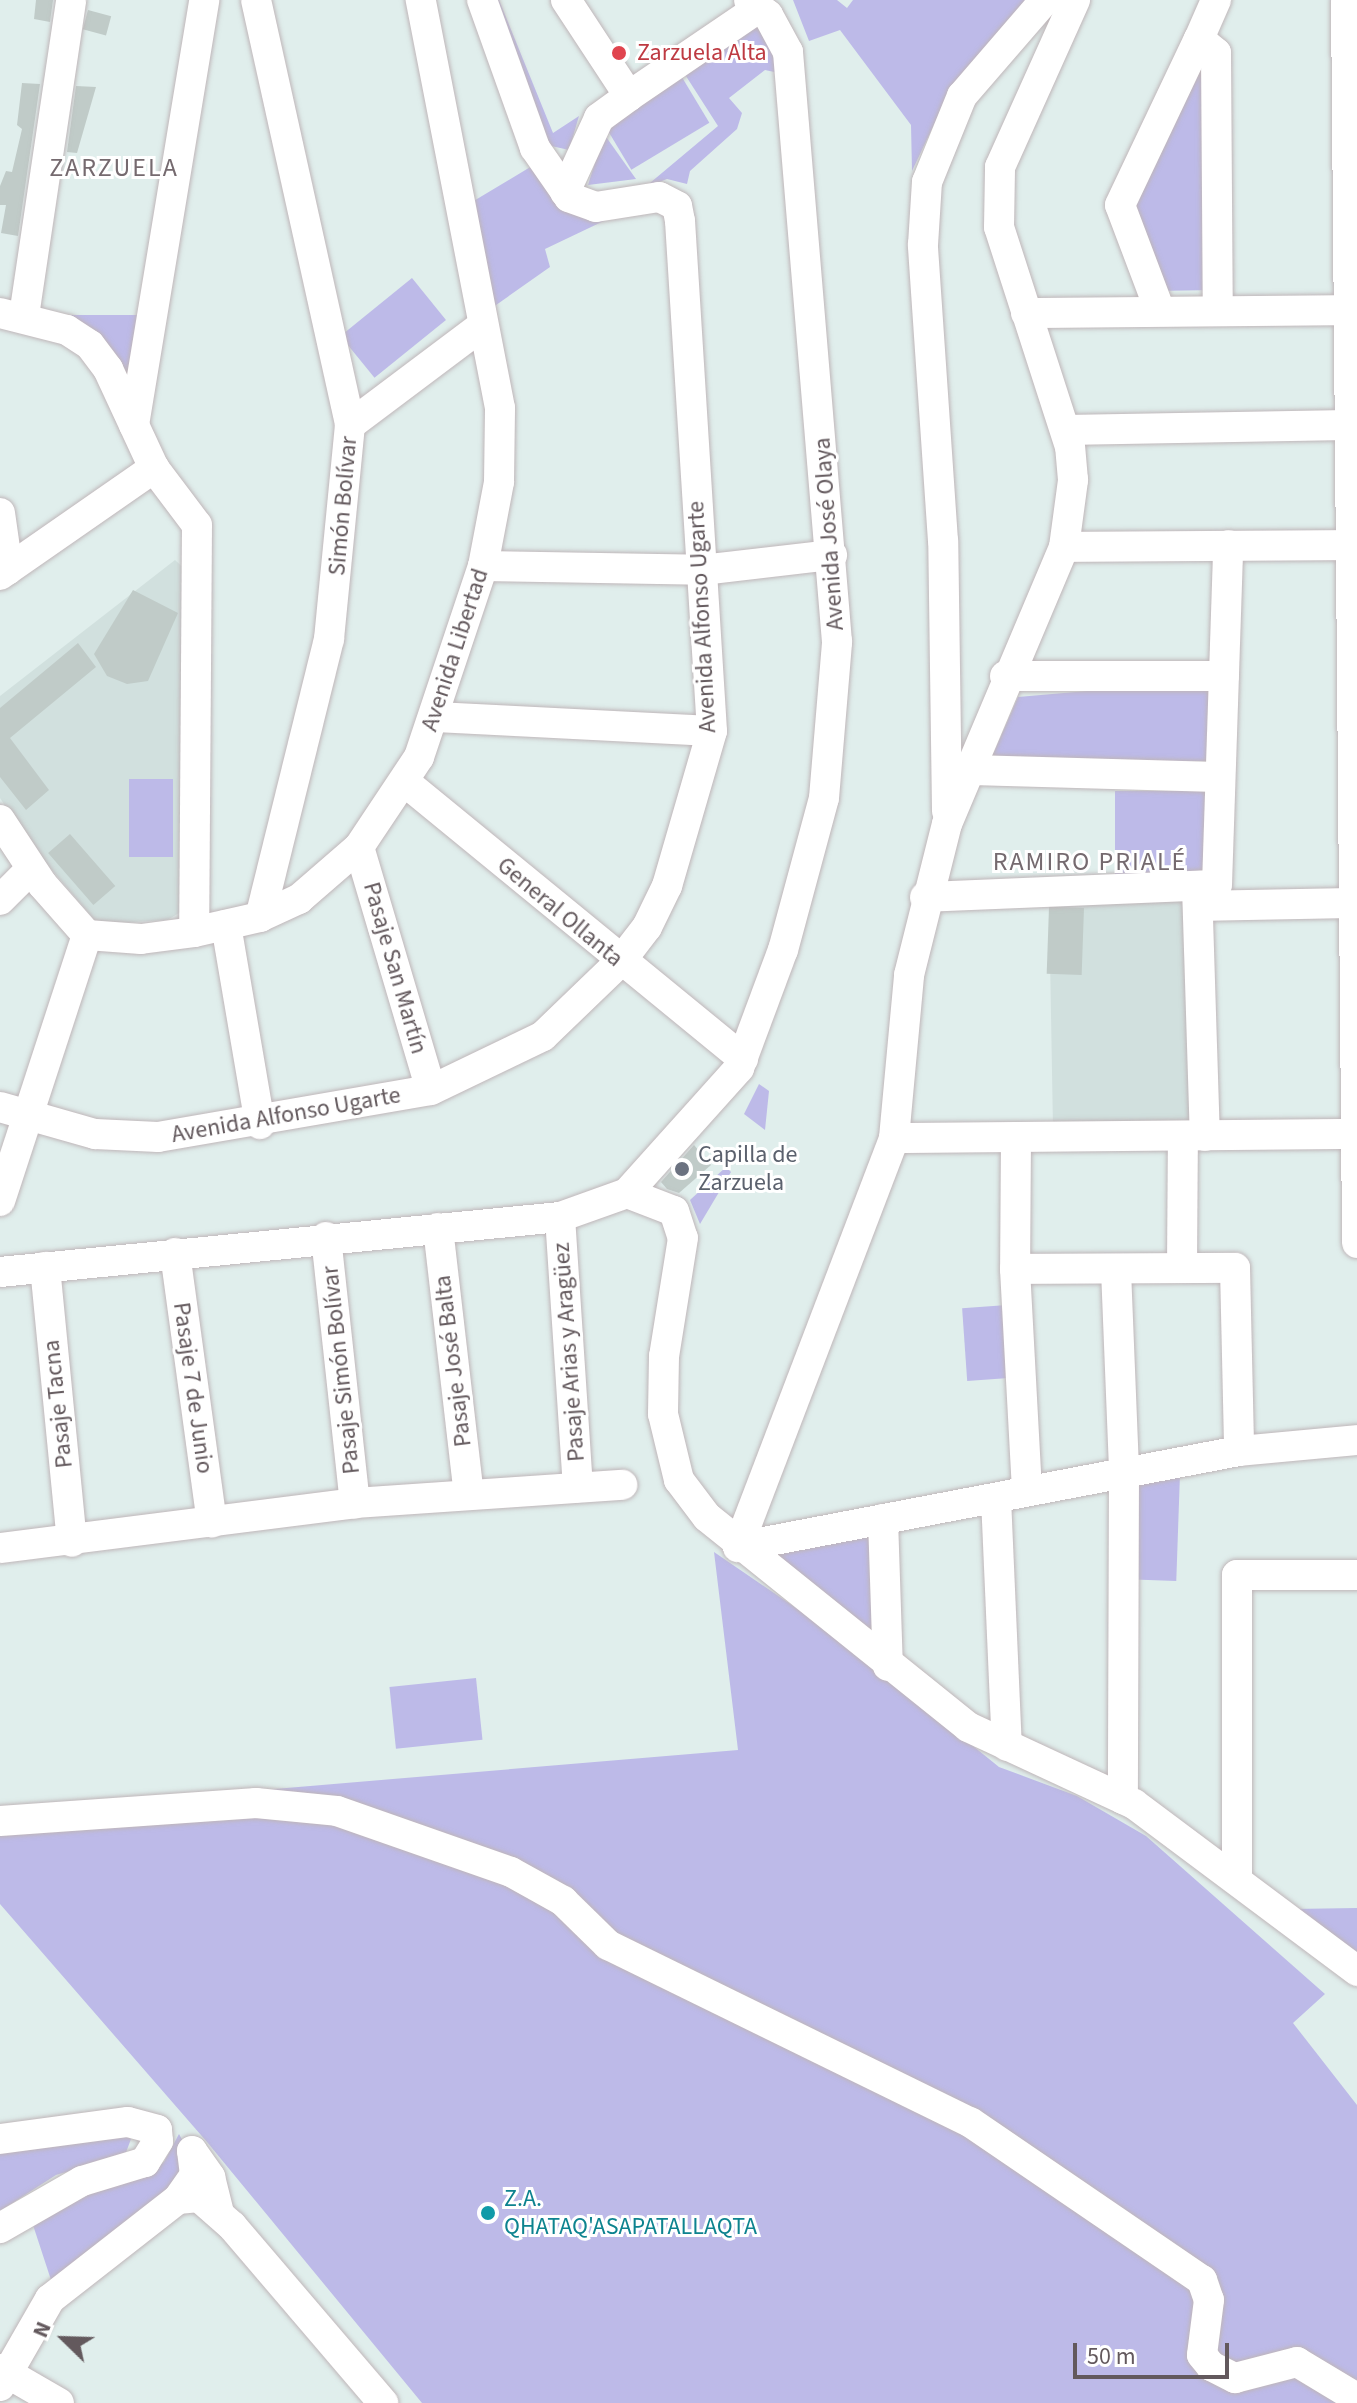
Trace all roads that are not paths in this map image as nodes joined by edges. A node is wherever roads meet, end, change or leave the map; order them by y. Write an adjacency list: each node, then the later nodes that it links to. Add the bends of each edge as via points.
1 (71, 0): 19 (street)
2 (204, 0): 21 (street)
3 (256, 0): 22 (street, Simón Bolívar)
4 (421, 0): 20 (street, Avenida Libertad)
5 (482, 0): 14 (street, via 535,148)
6 (566, 0): 13 (street)
7 (1045, 0): 42 (street, via 962,96 927,182 923,245 943,541)
8 (1075, 0): 18 (street, via 1000,167 999,227)
9 (1216, 0): 12 (street)
10 (1346, 0): 15 (street)
11 (753, 4): 13 (street); 30 (street, Avenida José Olaya, via 768,15 788,52)
12 (1199, 39): 16 (street, via 1120,205); 17 (street, via 1216,53)
13 (629, 96): 14 (street, via 599,118)
14 (565, 192): 32 (street, Avenida Alfonso Ugarte, via 589,207 659,197 677,206)
15 (1348, 310): 17 (street); 23 (street)
16 (1160, 311): 17 (street); 18 (street)
17 (1218, 311)
18 (1026, 313): 24 (street)
19 (12, 315): 21 (street, via 67,330 90,345)
20 (483, 325): 22 (street); 31 (street, Avenida Libertad, via 500,408 499,482)
21 (134, 425): 25 (street)
22 (350, 425): 49 (street, Simón Bolívar, via 329,639)
23 (1347, 425): 24 (street); 28 (street)
24 (1066, 430): 29 (street, via 1073,480)
25 (154, 468): 33 (street); 51 (street, via 197,525)
26 (0, 513): 33 (street)
27 (1228, 545): 28 (street); 29 (street); 35 (street)
28 (1347, 545): 48 (street)
29 (1064, 547): 34 (street)
30 (832, 555): 32 (street); 55 (street, Avenida José Olaya, via 835,713 824,798 783,950)
31 (483, 566): 32 (street); 36 (street, Avenida Libertad)
32 (702, 570): 37 (street, Avenida Alfonso Ugarte)
33 (4, 572)
34 (1005, 676): 35 (street); 38 (street)
35 (1224, 676): 39 (street)
36 (436, 717): 37 (street); 40 (street, Avenida Libertad)
37 (712, 731): 53 (street, Avenida Alfonso Ugarte, via 667,886 647,927)
38 (969, 770): 39 (street); 42 (street)
39 (1220, 777): 45 (street)
40 (405, 782): 43 (street, Avenida Libertad); 53 (street, General Ollanta)
41 (0, 820): 44 (street)
42 (947, 824): 46 (street)
43 (359, 847): 49 (street, Avenida Libertad, via 299,899); 56 (street, Pasaje San Martín)
44 (31, 869): 47 (street); 52 (street)
45 (1204, 892): 46 (street); 48 (street); 61 (street)
46 (925, 897): 63 (street, via 909,975)
47 (0, 900)
48 (1349, 903): 54 (street)
49 (260, 917): 50 (street, Avenida Libertad)
50 (226, 925): 51 (street, Avenida Libertad); 59 (street)
51 (194, 932): 52 (street, Avenida Libertad, via 141,939)
52 (87, 935): 58 (street)
53 (620, 962): 55 (street, General Ollanta); 56 (street, Avenida Alfonso Ugarte, via 543,1036)
54 (1354, 972): 60 (street)
55 (743, 1059): 64 (street, Avenida José Olaya, via 726,1089)
56 (431, 1090): 59 (street, Avenida Alfonso Ugarte)
57 (0, 1107): 58 (street, Avenida Alfonso Ugarte)
58 (30, 1118): 59 (street, Avenida Alfonso Ugarte, via 95,1134 158,1137); 65 (street)
59 (260, 1124)
60 (1353, 1134): 61 (street); 69 (street)
61 (1194, 1136): 62 (street); 72 (street)
62 (1016, 1137): 63 (street); 73 (street)
63 (894, 1138): 88 (street)
64 (627, 1193): 66 (street); 88 (street, via 674,1211 683,1238 664,1356 665,1434 690,1497)
65 (0, 1201)
66 (560, 1217): 67 (street); 80 (street, Pasaje Arias y Aragüez)
67 (438, 1228): 68 (street); 82 (street, Pasaje José Balta)
68 (326, 1237): 70 (street); 84 (street, Pasaje Simón Bolívar)
69 (1357, 1243)
70 (175, 1253): 71 (street); 86 (street, Pasaje 7 de Junio)
71 (45, 1267): 75 (street); 87 (street, Pasaje Tacna)
72 (1182, 1267): 74 (street); 77 (street, via 1235,1268)
73 (1015, 1269): 74 (street); 81 (street)
74 (1116, 1270): 78 (street)
75 (0, 1272)
76 (1357, 1440): 77 (street)
77 (1239, 1451): 78 (street)
78 (1124, 1473): 81 (street); 93 (street)
79 (622, 1485): 80 (street)
80 (578, 1487): 82 (street)
81 (1027, 1491): 83 (street)
82 (469, 1494): 84 (street)
83 (996, 1498): 85 (street); 92 (street)
84 (355, 1503): 86 (street)
85 (883, 1519): 88 (street); 91 (street)
86 (212, 1522): 87 (street)
87 (72, 1542): 89 (street)
88 (738, 1547): 91 (street, via 851,1630)
89 (0, 1548)
90 (1357, 1575): 95 (street, via 1237,1575)
91 (888, 1666): 92 (street, via 968,1727)
92 (1007, 1746): 93 (street)
93 (1123, 1799): 95 (street)
94 (0, 1821): 102 (street, via 256,1803 324,1809 511,1872 563,1901 608,1945 970,2122 1202,2280 1209,2300 1202,2355 1211,2366 1235,2378 1297,2362)
95 (1237, 1877): 96 (street)
96 (1357, 1971)
97 (0, 2139): 100 (street, via 128,2122 157,2130 158,2141 145,2162 82,2181)
98 (178, 2199): 99 (street, via 204,2198); 99 (street, via 195,2175 192,2151 210,2177); 101 (street, via 50,2299)
99 (219, 2212): 104 (street)
100 (0, 2228)
101 (2, 2376): 103 (street)
102 (1357, 2398)
103 (59, 2403)
104 (383, 2403)

